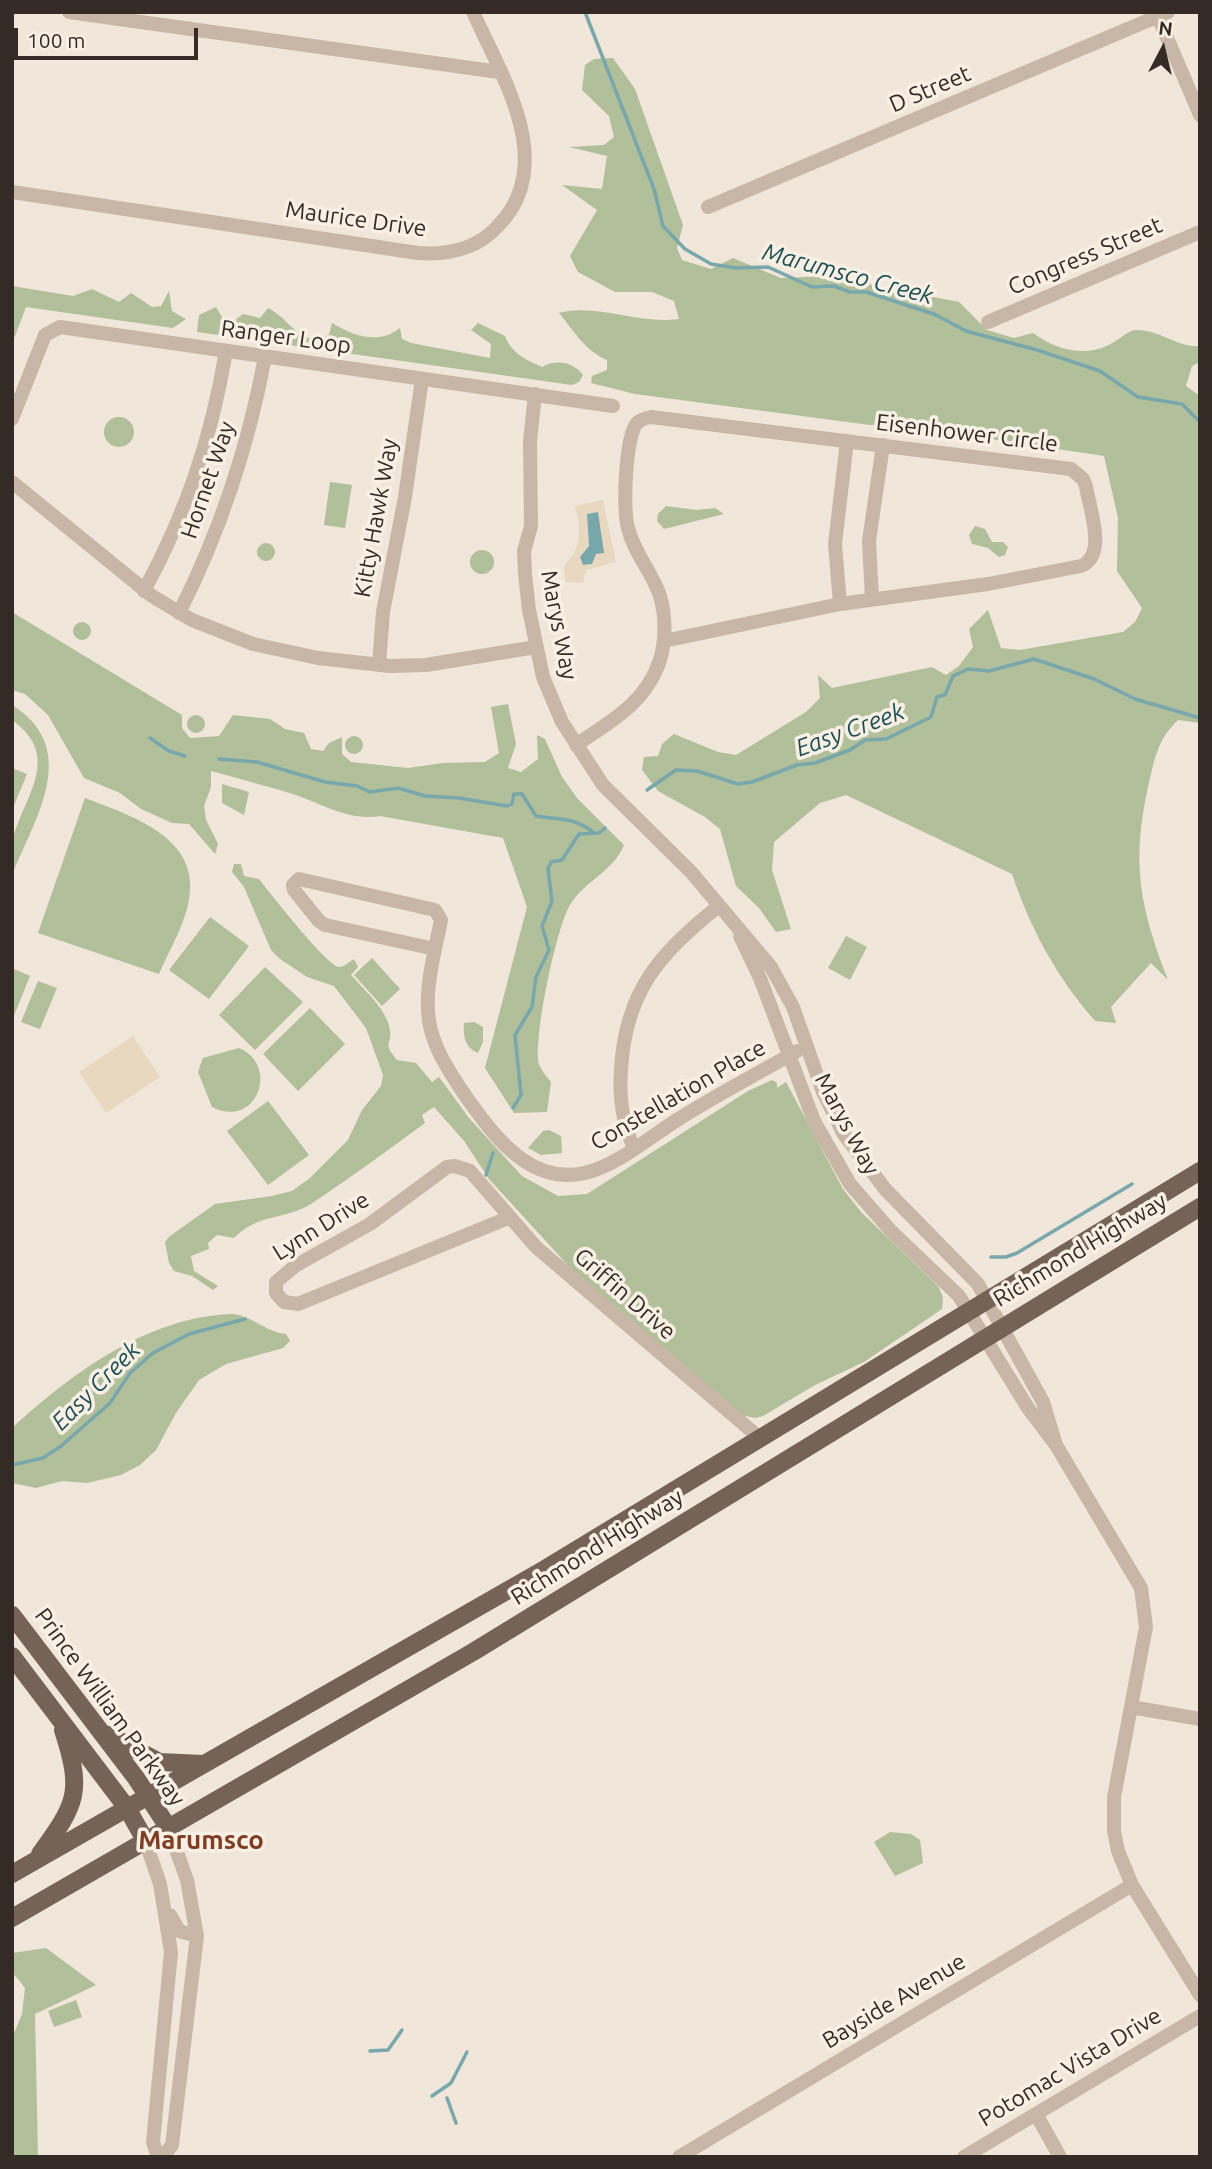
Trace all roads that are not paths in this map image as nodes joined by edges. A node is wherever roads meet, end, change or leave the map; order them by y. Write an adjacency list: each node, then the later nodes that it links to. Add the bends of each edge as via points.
1 (69, 12): 4 (street)
2 (473, 12): 4 (street, Maurice Drive)
3 (1161, 14): 5 (street); 7 (street, D Street)
4 (499, 72): 6 (street, Maurice Drive, via 523,134 524,179 514,208 497,228 479,242 451,252 418,253)
5 (1200, 116)
6 (12, 192)
7 (708, 207)
8 (1200, 232): 9 (street, Congress Street)
9 (988, 322)
10 (226, 351): 11 (street, Ranger Loop); 15 (street, Ranger Loop, via 56,327 45,335); 19 (street, Hornet Way, via 218,402 195,484)
11 (265, 356): 12 (street, Ranger Loop); 22 (street, Hornet Way, via 233,491)
12 (422, 379): 13 (street, Ranger Loop); 25 (street, Kitty Hawk Way, via 383,612)
13 (535, 394): 14 (street, Ranger Loop); 24 (street, Marys Way, via 530,441 531,526 524,559)
14 (614, 405)
15 (12, 419)
16 (847, 441): 17 (street, Eisenhower Circle); 21 (street, via 835,544); 23 (street, Eisenhower Circle, via 651,416 638,422 633,430 625,510 634,547 660,597)
17 (883, 445): 20 (street, via 869,541); 20 (street, Eisenhower Circle, via 1071,469 1086,486 1096,548 1091,560 1081,566)
18 (12, 482): 19 (street)
19 (144, 591): 22 (street)
20 (872, 599): 21 (street, Eisenhower Circle)
21 (841, 604): 23 (street, Eisenhower Circle)
22 (179, 613): 25 (street, via 272,649)
23 (664, 641): 26 (street, Eisenhower Circle, via 655,674 636,703)
24 (536, 647): 25 (street, via 426,665); 26 (street, Marys Way, via 553,703)
25 (379, 665)
26 (576, 745): 27 (street, Marys Way, via 603,785)
27 (719, 906): 28 (street, Marys Way); 32 (street, via 657,962 629,1014 622,1052 621,1105)
28 (735, 925): 30 (street, Marys Way, via 771,967); 31 (street, Marys Way)
29 (435, 949): 29 (street, Constellation Place, via 441,920 435,910 299,879 293,885 325,925); 32 (street, Constellation Place, via 426,992 436,1048 504,1146 530,1166 561,1174 602,1168)
30 (807, 1046): 31 (street, Constellation Place); 37 (street, Marys Way, via 823,1092 857,1155 916,1223 966,1269)
31 (789, 1056): 32 (street, Constellation Place); 38 (street, Marys Way, via 814,1121 850,1184)
32 (634, 1148)
33 (1200, 1171): 37 (main road, Richmond Highway)
34 (471, 1172): 36 (street, Griffin Drive); 36 (street, Lynn Drive, via 455,1166 443,1170 370,1224 287,1272 276,1282 276,1293 284,1302 298,1304)
35 (1200, 1207): 39 (main road, Richmond Highway)
36 (508, 1217): 40 (street, Griffin Drive, via 545,1255)
37 (987, 1301): 38 (main road, Richmond Highway); 39 (street, Marys Way)
38 (970, 1311): 39 (street, Marys Way); 40 (main road, Richmond Highway)
39 (992, 1332): 43 (street, via 1043,1402 1056,1445 1141,1588 1146,1627); 50 (main road, Richmond Highway, via 450,1666)
40 (761, 1439): 47 (main road, Richmond Highway)
41 (12, 1615): 46 (main road, Prince William Parkway)
42 (12, 1656): 44 (main road, Prince William Parkway)
43 (1131, 1707): 45 (street); 54 (street, via 1113,1810 1118,1851)
44 (59, 1716): 49 (main road, Prince William Parkway); 52 (main road, via 75,1792 65,1818)
45 (1200, 1719)
46 (101, 1731): 47 (main road, via 159,1762); 48 (main road, Prince William Parkway)
47 (206, 1764): 48 (main road, Richmond Highway)
48 (149, 1796): 49 (main road, Richmond Highway); 50 (main road, Prince William Parkway)
49 (127, 1808): 51 (main road, Prince William Parkway); 52 (main road, Richmond Highway)
50 (168, 1827): 51 (main road, Richmond Highway); 57 (street, via 185,1873)
51 (145, 1840): 55 (street); 56 (main road, Richmond Highway)
52 (36, 1860): 53 (main road, Richmond Highway)
53 (12, 1874)
54 (1132, 1885): 59 (street); 65 (street, Bayside Avenue)
55 (162, 1891): 57 (street, via 176,1928); 58 (street)
56 (12, 1918)
57 (197, 1936): 61 (street)
58 (170, 1963): 61 (street, via 173,2012); 63 (street, via 153,2142)
59 (1200, 1995)
60 (1200, 2016): 62 (street, Potomac Vista Drive)
61 (188, 2023): 64 (street, via 172,2145)
62 (1036, 2114): 66 (street, Potomac Vista Drive); 67 (street)
63 (158, 2157)
64 (163, 2157)
65 (679, 2157)
66 (964, 2157)
67 (1060, 2157)

